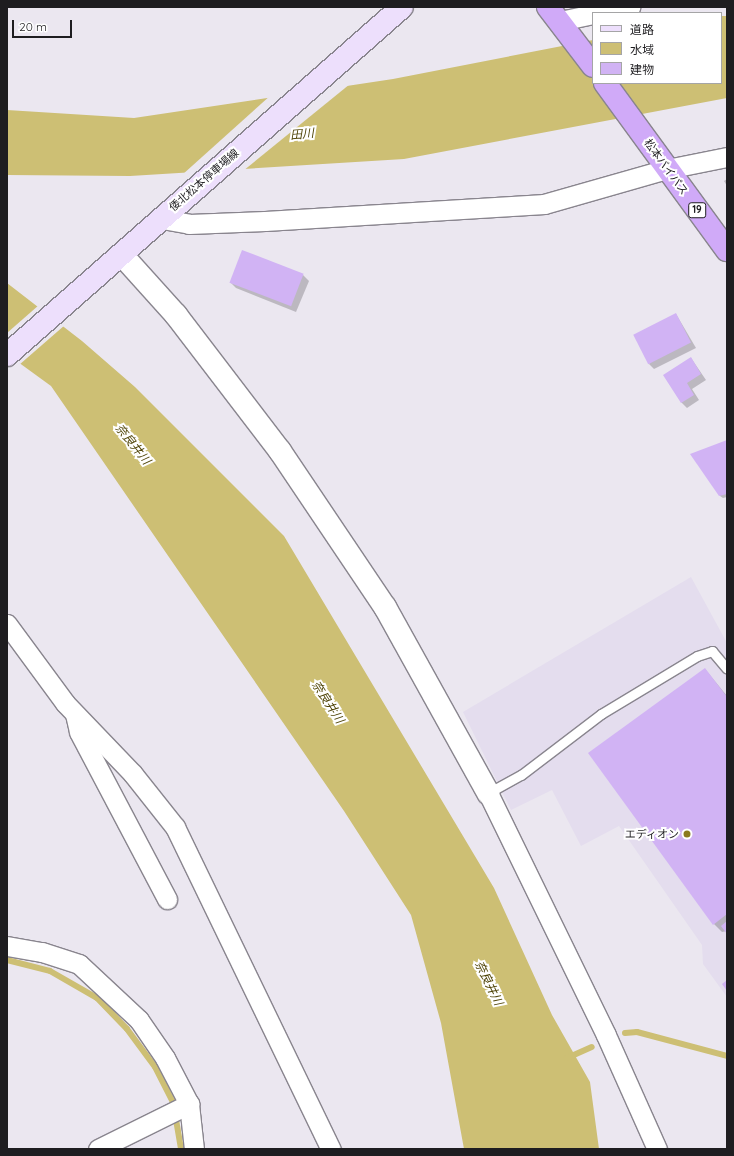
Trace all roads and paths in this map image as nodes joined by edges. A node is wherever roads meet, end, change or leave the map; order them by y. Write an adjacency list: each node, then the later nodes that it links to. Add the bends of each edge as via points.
1 (402, 7): 10 (main road, 倭北松本停車場線)
2 (630, 7): 3 (street)
3 (604, 12)
4 (592, 14): 5 (street)
5 (559, 20): 6 (highway)
6 (592, 65)
7 (607, 84): 9 (highway, 松本バイパス / 19)
8 (727, 157): 9 (street)
9 (663, 163): 10 (street, via 544,204 189,224); 11 (highway, 松本バイパス / 19)
10 (165, 216): 12 (main road, 倭北松本停車場線)
11 (727, 250)
12 (115, 260): 13 (main road, 倭北松本停車場線); 17 (street, via 176,315 280,451 385,607)
13 (7, 355)
14 (7, 624): 16 (street)
15 (727, 669): 17 (lane, via 712,652 698,656 601,714 521,775)
16 (75, 714): 18 (street, via 79,732); 23 (street, via 133,774 174,827)
17 (488, 793): 24 (street, via 606,1035)
18 (167, 899)
19 (7, 946): 20 (street, via 42,952 79,964 139,1020 165,1058)
20 (189, 1104): 21 (street); 22 (street)
21 (98, 1149)
22 (194, 1149)
23 (330, 1149)
24 (657, 1149)

